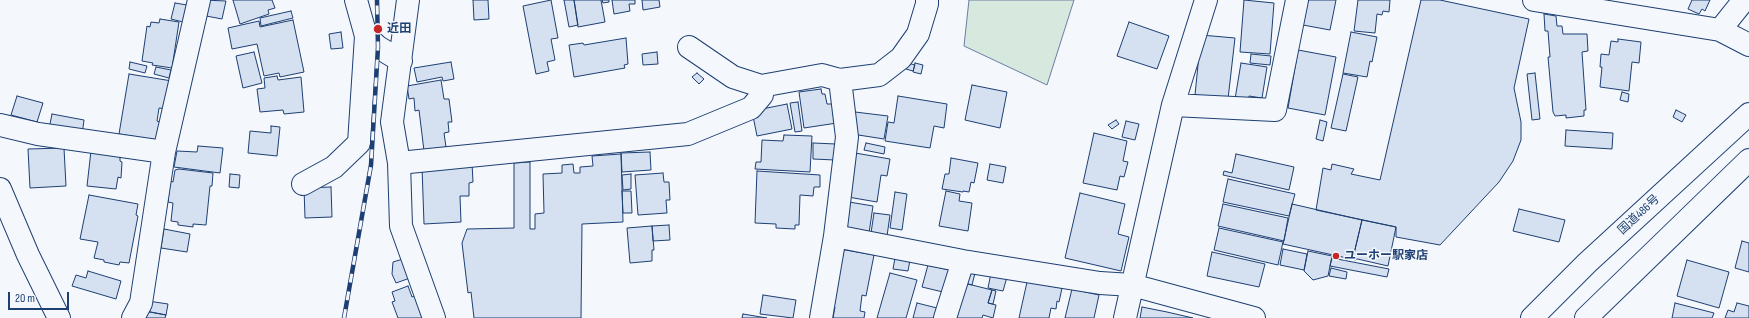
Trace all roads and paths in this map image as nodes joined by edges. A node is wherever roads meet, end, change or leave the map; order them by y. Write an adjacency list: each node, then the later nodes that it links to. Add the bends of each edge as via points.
1 (199, 0): 19 (main road)
2 (356, 0): 10 (main road)
3 (408, 0): 13 (main road)
4 (927, 0): 14 (main road, via 918,34 901,58 879,75)
5 (1206, 0): 16 (main road)
6 (1297, 0): 16 (main road, via 1275,110)
7 (1534, 0): 9 (main road)
8 (1744, 0): 9 (main road)
9 (1720, 30): 11 (main road)
10 (366, 36): 13 (main road); 22 (main road, via 360,143 334,167)
11 (1749, 45)
12 (689, 47): 15 (main road, via 733,77)
13 (401, 61): 21 (main road, via 392,122)
14 (840, 80): 15 (main road, via 822,75); 24 (main road, via 848,137)
15 (762, 86): 21 (main road, via 762,95 751,108 688,134)
16 (1173, 105): 26 (main road)
17 (1749, 114): 34 (main road, 国道486号, via 1587,263)
18 (0, 124): 19 (main road, via 38,134)
19 (164, 152): 28 (main road, via 141,304)
20 (1749, 160): 35 (main road)
21 (399, 164): 29 (main road, via 401,226)
22 (303, 184)
23 (0, 189): 27 (main road)
24 (835, 236): 25 (main road); 30 (main road)
25 (963, 261): 26 (main road, via 1100,283); 31 (main road)
26 (1132, 285): 32 (main road); 33 (main road)
27 (59, 318)
28 (133, 318)
29 (434, 318)
30 (821, 318)
31 (945, 318)
32 (1124, 318)
33 (1254, 318)
34 (1532, 318)
35 (1586, 318)

